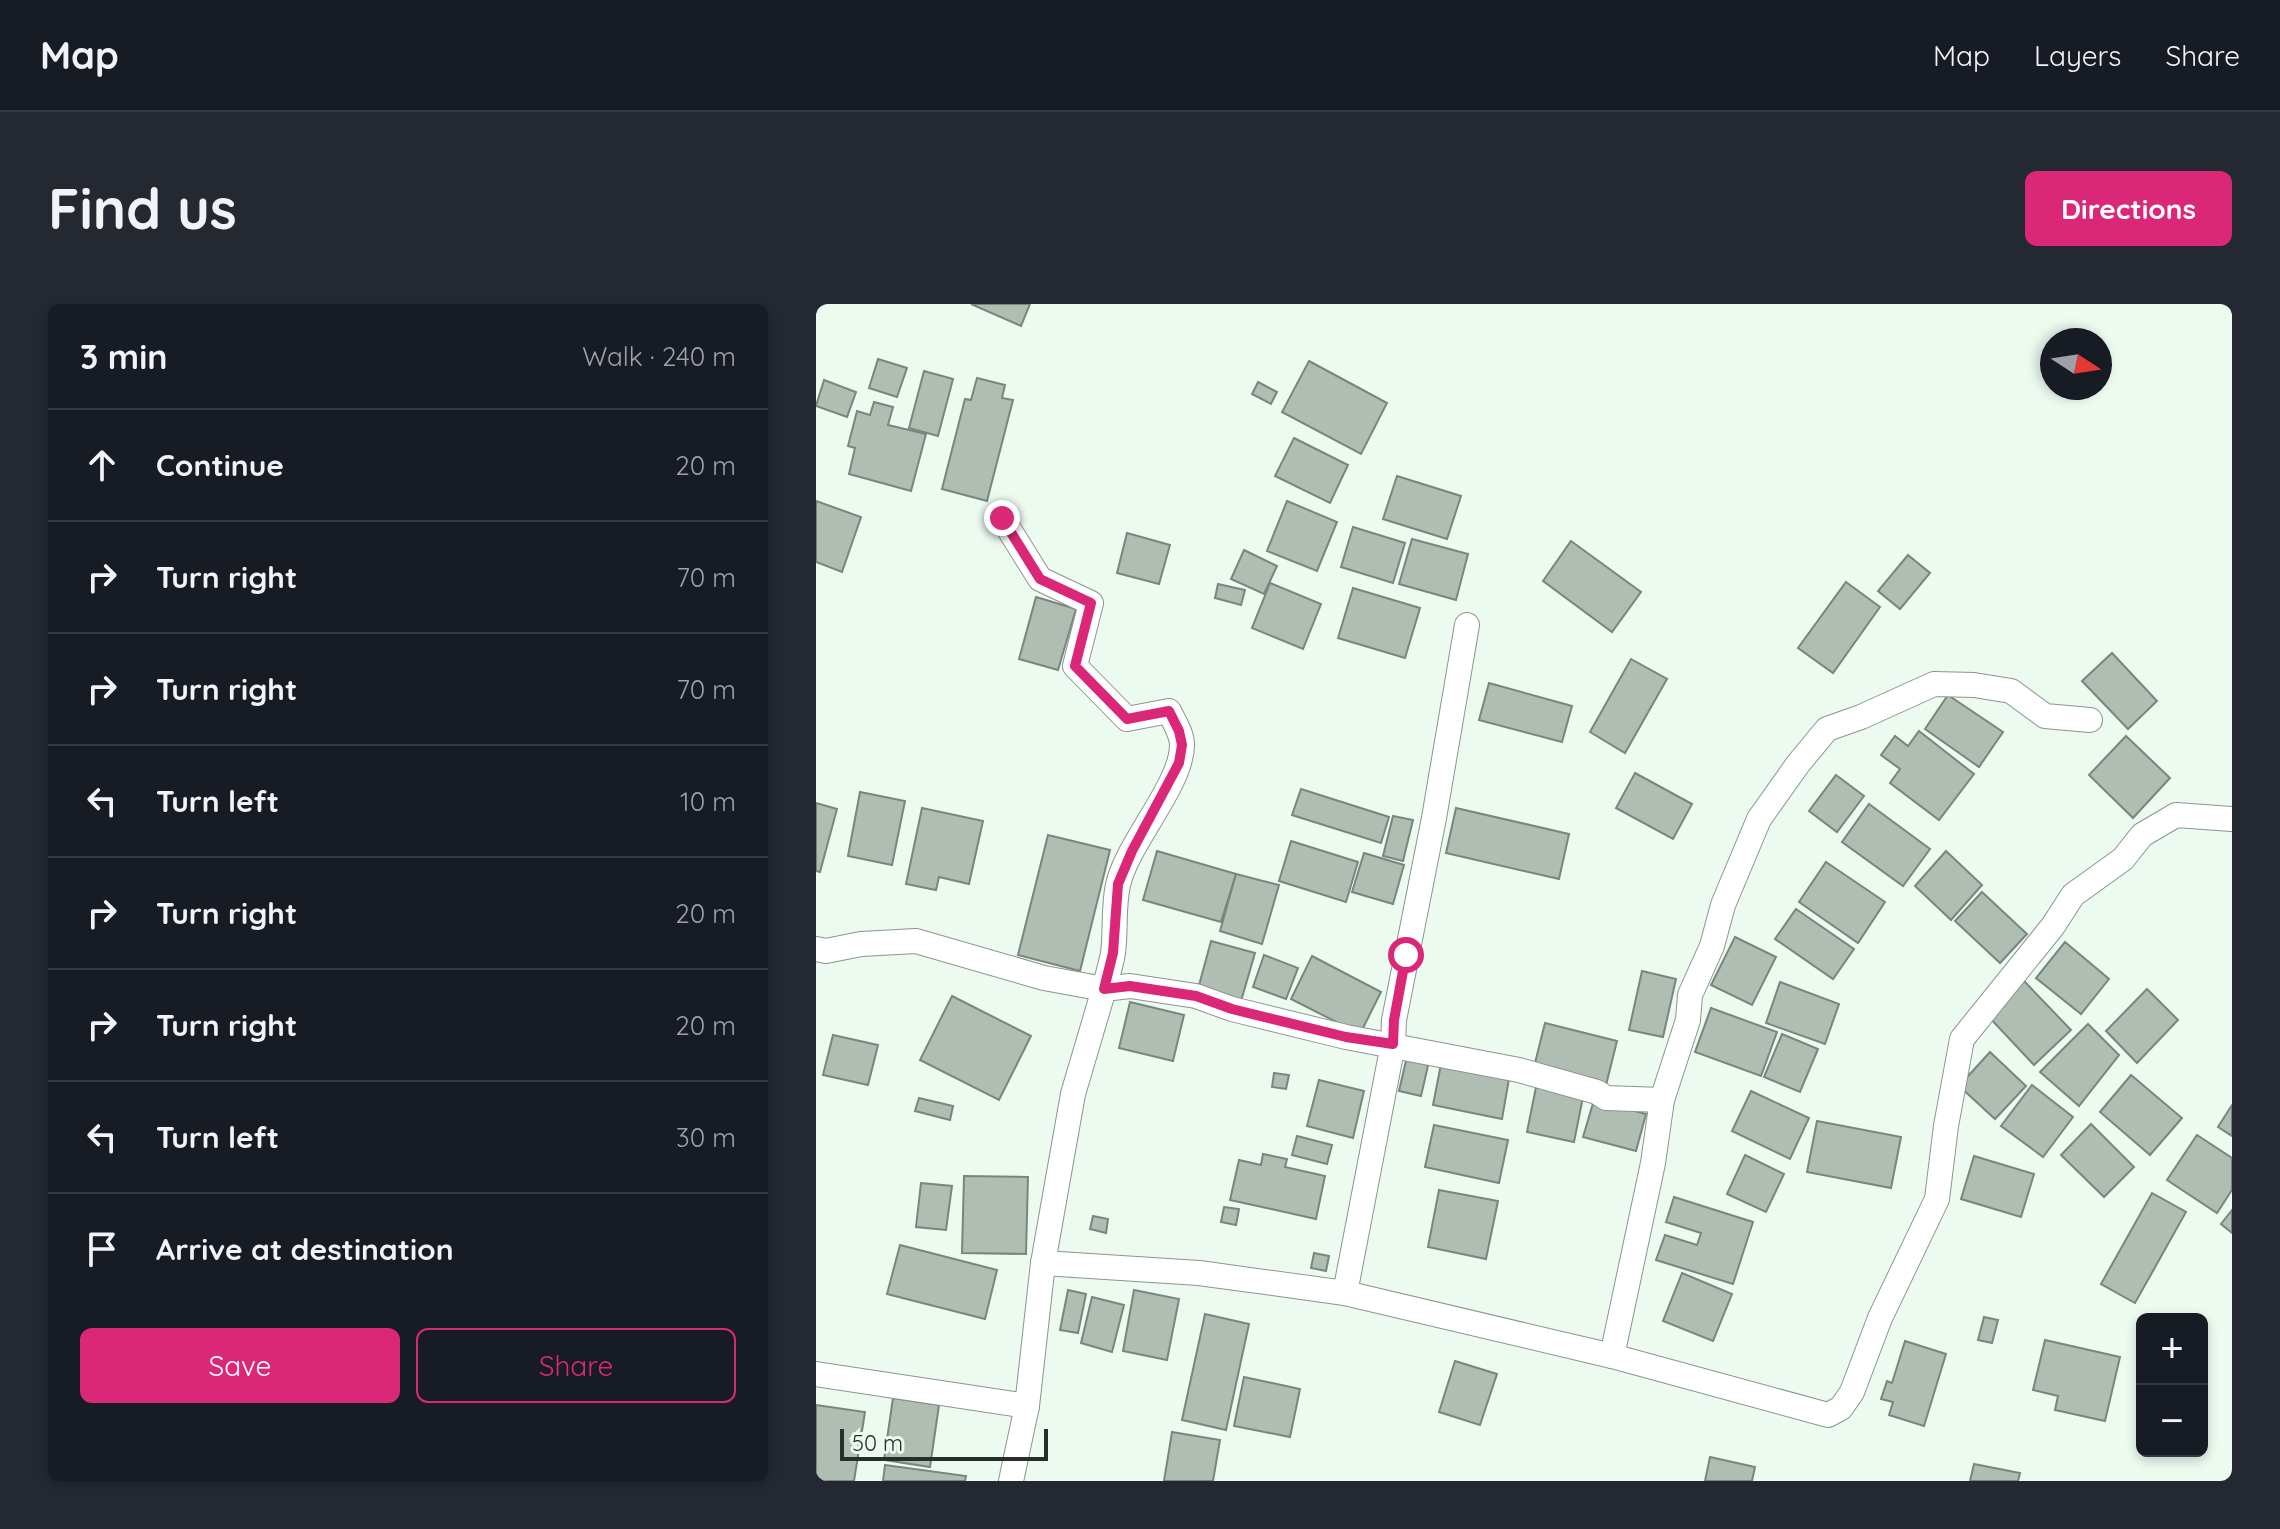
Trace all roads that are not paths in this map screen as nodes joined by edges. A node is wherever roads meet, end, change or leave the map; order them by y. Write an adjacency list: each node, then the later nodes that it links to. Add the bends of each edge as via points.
1 (1002, 518): 6 (street, via 1040,579 1091,603 1075,666 1127,719 1169,711 1179,731 1179,763 1118,884 1113,953)
2 (1467, 625): 7 (street)
3 (2090, 720): 8 (street, via 2045,716 2011,691 1934,684 1827,729 1759,819 1690,995 1688,1020)
4 (2232, 819): 11 (street, via 2176,815 2142,835 2123,859 2073,895 1962,1039 1937,1199 1841,1408 1828,1415)
5 (816, 949): 6 (street, via 916,941 1044,978)
6 (1104, 989): 7 (street, via 1130,986 1196,996 1346,1037); 9 (street, via 1073,1094)
7 (1393, 1044): 8 (street, via 1519,1070 1606,1098); 10 (street)
8 (1662, 1100): 11 (street)
9 (1043, 1263): 10 (street, via 1199,1273); 13 (street)
10 (1345, 1293): 11 (street)
11 (1612, 1356)
12 (816, 1374): 13 (street)
13 (1027, 1406): 14 (street)
14 (1011, 1481)

